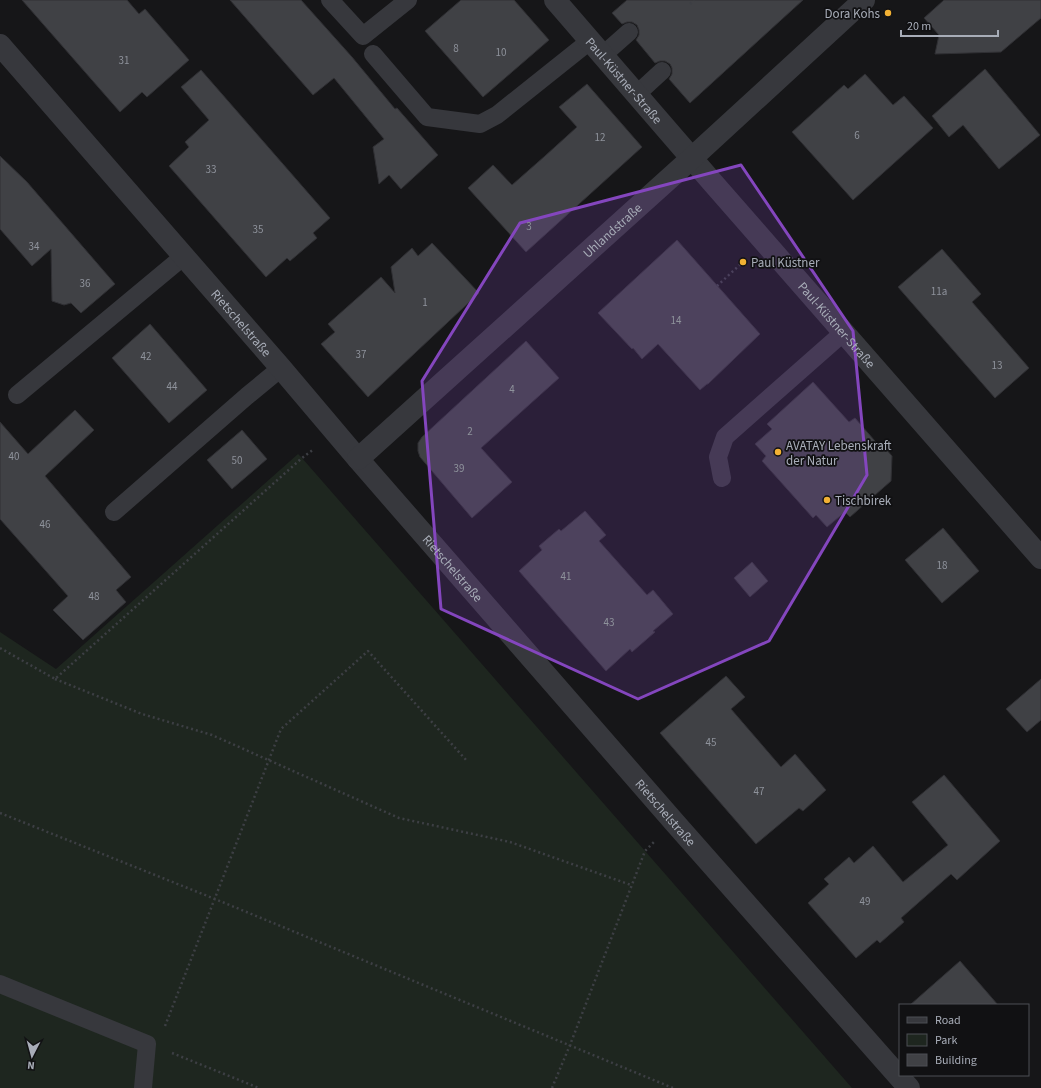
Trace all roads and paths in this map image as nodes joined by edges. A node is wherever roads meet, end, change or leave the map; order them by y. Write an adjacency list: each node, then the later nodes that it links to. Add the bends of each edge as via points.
1 (330, 0): 2 (lane, via 363,36)
2 (408, 0)
3 (556, 0): 9 (street, Paul-Küstner-Straße)
4 (694, 0): 6 (path)
5 (864, 0): 13 (street, Uhlandstraße)
6 (690, 4)
7 (629, 32): 9 (lane)
8 (0, 45): 15 (street, Rietschelstraße)
9 (597, 48): 10 (lane, via 480,124 428,117); 12 (street, Paul-Küstner-Straße)
10 (373, 54)
11 (662, 71): 12 (lane)
12 (637, 94): 13 (street, Paul-Küstner-Straße)
13 (692, 158): 14 (street, Paul-Küstner-Straße); 21 (street, Uhlandstraße)
14 (765, 242): 16 (path); 17 (street, Paul-Küstner-Straße)
15 (184, 256): 18 (street, Rietschelstraße); 19 (lane)
16 (717, 286)
17 (844, 332): 22 (lane, via 725,437 718,457); 24 (street, Paul-Küstner-Straße)
18 (281, 368): 20 (street, Rietschelstraße); 23 (lane)
19 (17, 395)
20 (337, 432): 21 (street, Rietschelstraße); 26 (path, via 302,458)
21 (358, 459): 30 (street, Rietschelstraße)
22 (722, 478)
23 (114, 512)
24 (1041, 558)
25 (0, 648): 26 (path)
26 (55, 679): 27 (path, via 142,714 212,735)
27 (269, 760): 28 (path, via 281,729 368,651); 31 (path, via 399,818 510,842); 32 (path)
28 (467, 761)
29 (0, 813): 32 (path)
30 (675, 823): 31 (path, via 645,851); 40 (street, Rietschelstraße)
31 (631, 884): 34 (path)
32 (215, 899): 34 (path); 35 (path)
33 (0, 984): 35 (lane)
34 (570, 1045): 38 (path); 39 (path)
35 (152, 1046): 36 (lane); 37 (path)
36 (143, 1088)
37 (259, 1088)
38 (552, 1088)
39 (673, 1088)
40 (909, 1088)

